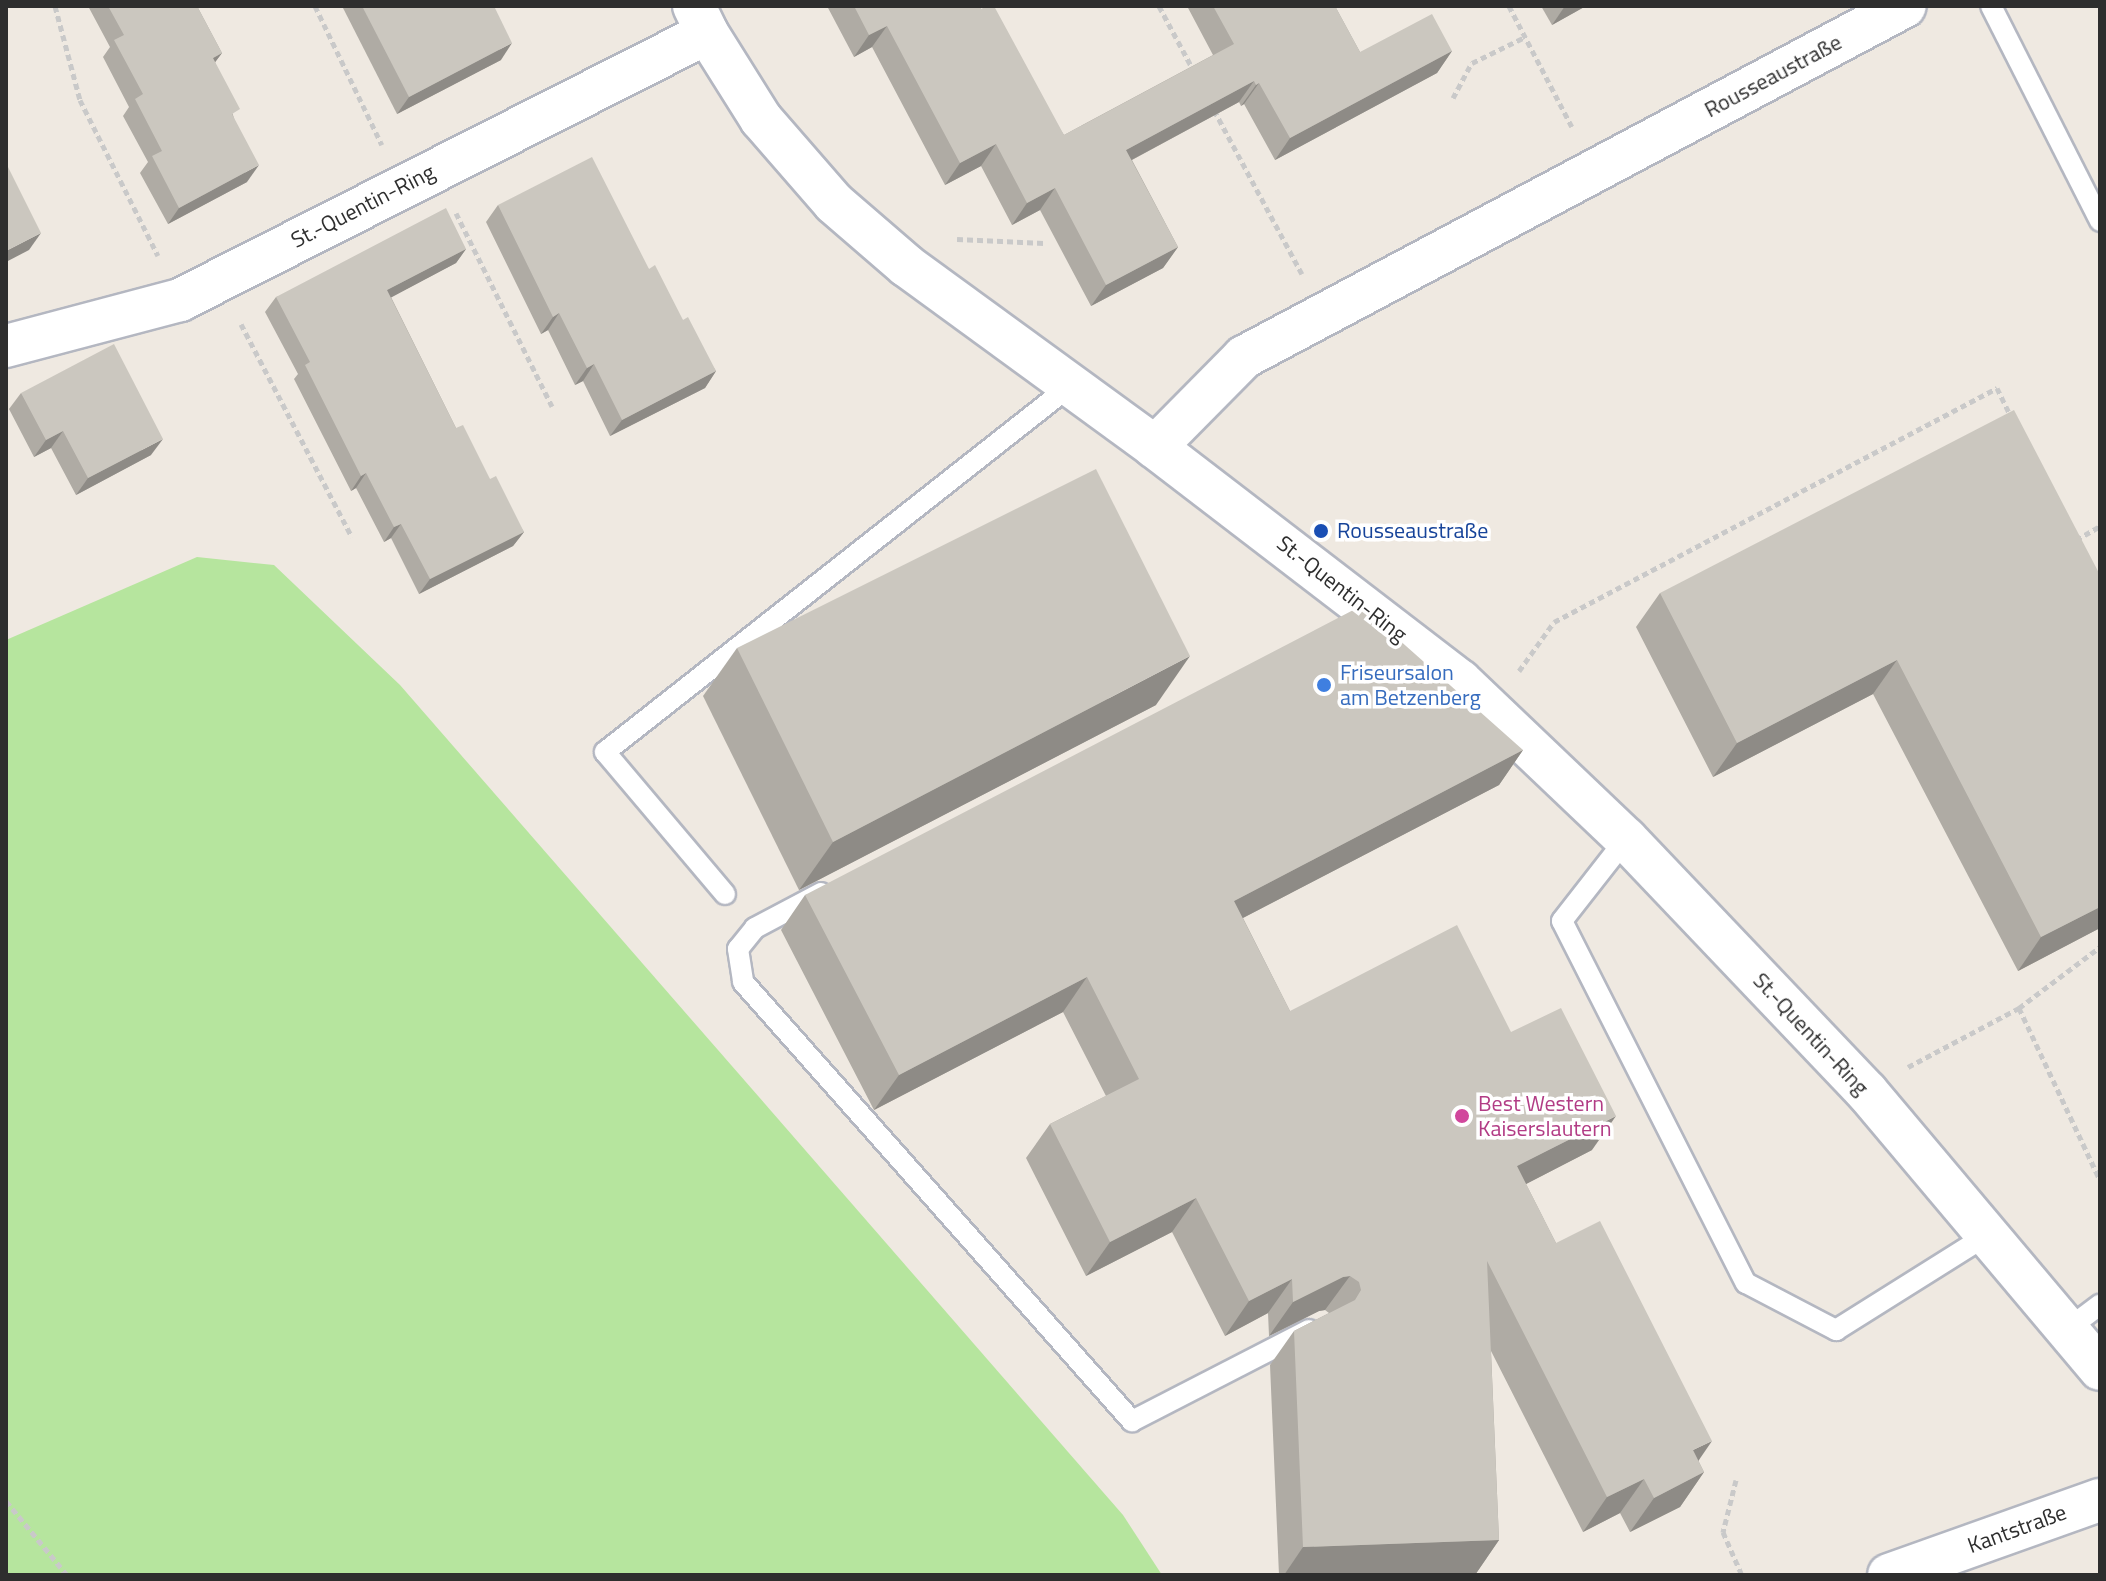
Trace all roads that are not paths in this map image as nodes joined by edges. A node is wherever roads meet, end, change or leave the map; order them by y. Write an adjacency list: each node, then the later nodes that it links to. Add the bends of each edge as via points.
1 (1905, 6): 7 (street, Rousseaustraße, via 1244,357)
2 (1991, 6): 4 (lane)
3 (700, 20): 5 (street, St.-Quentin-Ring, via 435,169 180,300); 6 (street, St.-Quentin-Ring, via 761,119 834,203 907,266)
4 (2100, 221)
5 (6, 346)
6 (1070, 386): 7 (street, St.-Quentin-Ring); 10 (lane, via 605,752)
7 (1155, 447): 8 (street, St.-Quentin-Ring, via 1357,615 1460,681)
8 (1626, 839): 11 (street, St.-Quentin-Ring, via 1867,1092); 11 (lane, via 1562,921 1746,1283 1836,1330)
9 (840, 884): 13 (lane, via 755,928 738,949 743,982 1132,1421)
10 (725, 894)
11 (1989, 1234): 12 (street, St.-Quentin-Ring)
12 (2084, 1316): 14 (street, St.-Quentin-Ring)
13 (1324, 1323)
14 (2100, 1369)
15 (2100, 1500): 16 (street, Kantstraße)
16 (1889, 1575)

